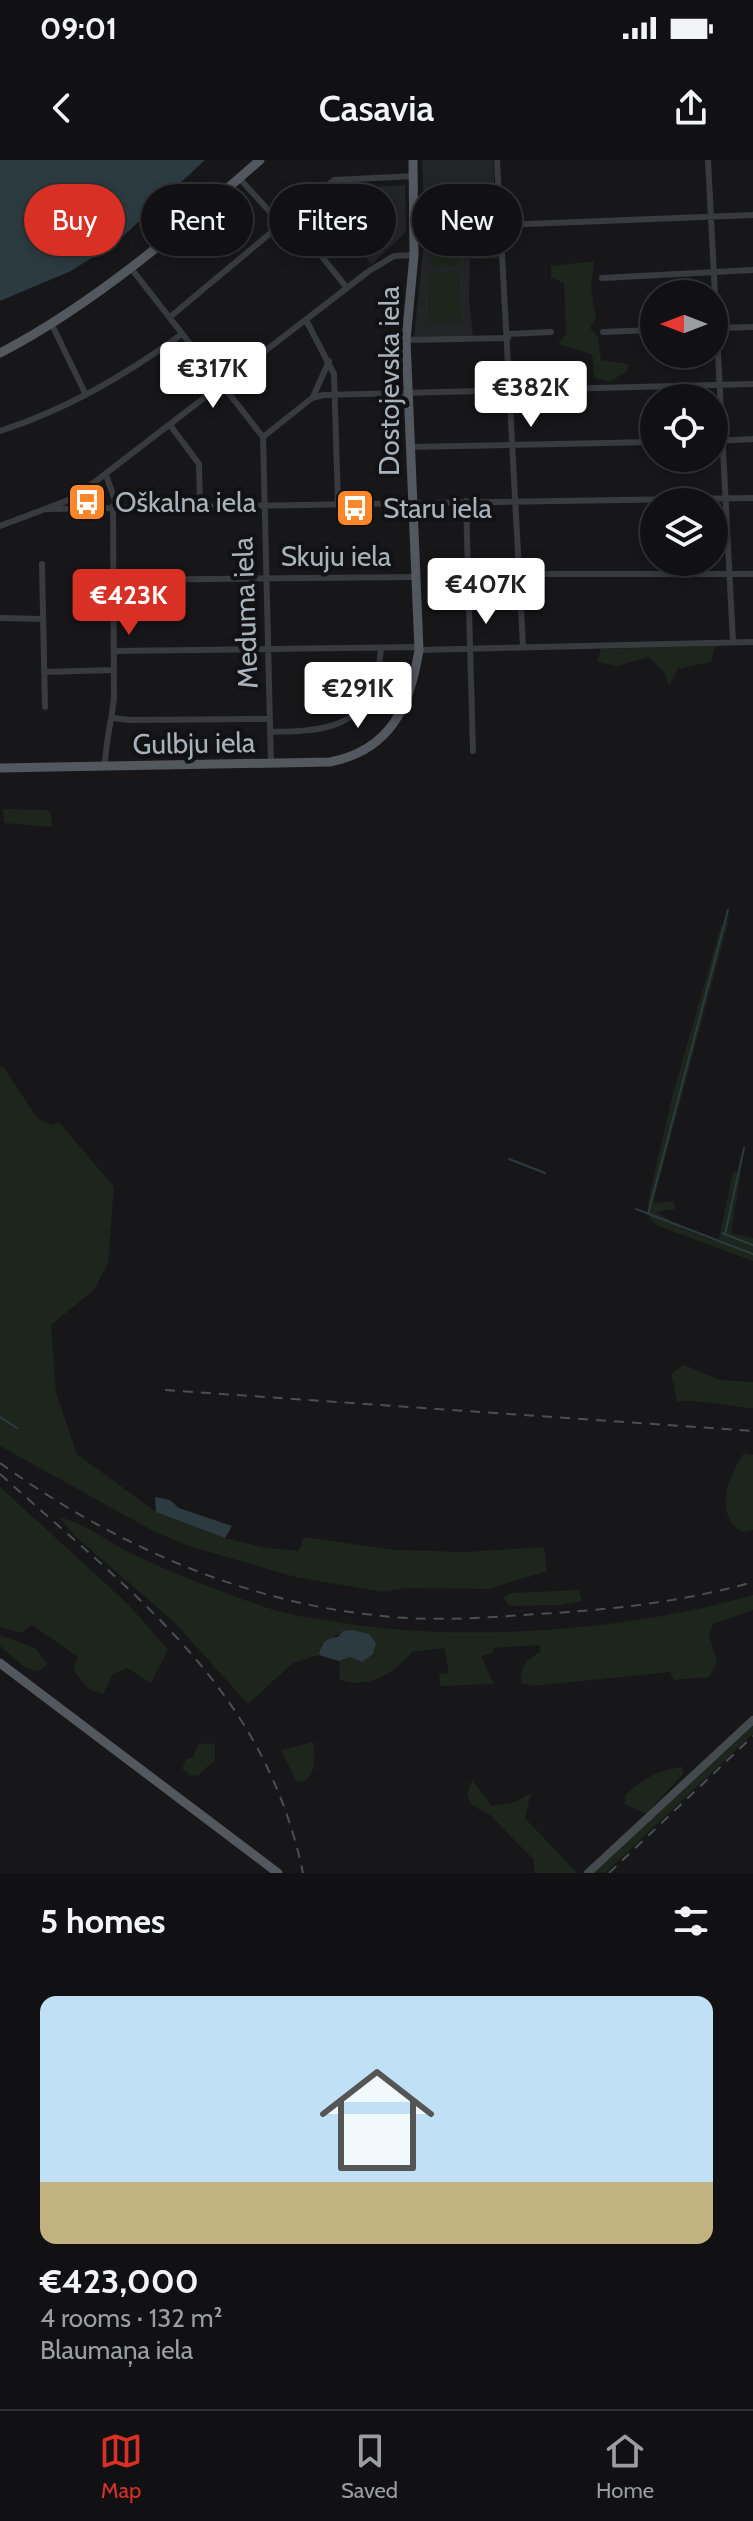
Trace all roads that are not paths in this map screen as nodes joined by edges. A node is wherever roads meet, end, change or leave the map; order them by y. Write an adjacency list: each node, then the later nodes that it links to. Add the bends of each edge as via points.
1 (260, 160): 6 (main road)
2 (413, 160): 5 (main road, Dostojevska iela)
3 (497, 160): 9 (street)
4 (708, 160): 12 (street)
5 (414, 176): 7 (street); 8 (main road, Dostojevska iela)
6 (239, 178): 10 (street); 19 (main road)
7 (329, 184)
8 (414, 184)
9 (498, 184)
10 (269, 211)
11 (753, 215): 12 (street)
12 (710, 217): 13 (street); 21 (street)
13 (522, 224)
14 (269, 236): 25 (street)
15 (412, 255): 24 (street, via 394,256)
16 (321, 256): 24 (street)
17 (414, 256): 35 (main road, Dostojevska iela)
18 (503, 256): 34 (street)
19 (130, 267): 25 (street); 27 (main road)
20 (753, 270): 21 (street)
21 (713, 272): 22 (street); 23 (street)
22 (602, 278)
23 (713, 280)
24 (347, 288): 26 (street)
25 (170, 317): 33 (street)
26 (306, 320): 37 (street); 40 (street)
27 (50, 322): 36 (main road); 45 (street)
28 (753, 327): 29 (street)
29 (728, 328)
30 (640, 331): 32 (street)
31 (551, 332): 34 (street)
32 (603, 332)
33 (182, 334): 40 (street); 45 (street)
34 (508, 336): 35 (street); 42 (street)
35 (406, 340): 43 (main road, Dostojevska iela)
36 (0, 353)
37 (329, 361): 44 (street); 46 (street)
38 (753, 384): 39 (street)
39 (728, 385)
40 (221, 386): 47 (street); 49 (street)
41 (640, 387): 42 (street)
42 (511, 390): 43 (street); 53 (street)
43 (407, 393): 44 (street); 54 (main road, Dostojevska iela)
44 (335, 394): 46 (street); 62 (street)
45 (86, 395): 48 (street)
46 (312, 398): 49 (street)
47 (170, 425): 55 (street); 63 (street, via 202,470)
48 (0, 431)
49 (263, 437): 64 (street, Meduma iela)
50 (753, 439): 51 (street)
51 (728, 440)
52 (640, 442): 53 (street)
53 (513, 444): 54 (street); 59 (street)
54 (409, 447): 61 (main road, Dostojevska iela)
55 (106, 475): 65 (street); 66 (street)
56 (728, 498): 57 (street)
57 (753, 498)
58 (640, 499): 59 (street)
59 (515, 500): 60 (street); 69 (street)
60 (466, 501): 61 (street); 80 (street)
61 (411, 502): 62 (street); 73 (main road, Dostojevska iela)
62 (338, 504): 64 (street)
63 (200, 505): 64 (street); 65 (street)
64 (263, 505): 74 (street, Meduma iela)
65 (115, 506): 66 (street); 75 (street)
66 (47, 509): 67 (street)
67 (0, 526)
68 (42, 564): 77 (street)
69 (519, 574): 70 (street); 81 (street)
70 (640, 574)
71 (728, 574): 72 (street); 78 (street)
72 (753, 574)
73 (415, 577): 74 (street, Skuju iela); 82 (main road, Dostojevska iela)
74 (267, 578): 75 (street, Skuju iela); 83 (street, Meduma iela)
75 (113, 580): 85 (street)
76 (0, 618): 77 (street)
77 (42, 619): 87 (street)
78 (733, 642): 79 (street); 81 (street)
79 (753, 642)
80 (472, 647): 81 (street); 82 (street); 92 (street)
81 (523, 647)
82 (418, 648): 84 (street); 93 (main road, Gulbju iela, via 407,701 383,736 364,751 346,759)
83 (269, 649): 84 (street); 85 (street); 90 (street, Meduma iela)
84 (381, 649): 91 (street, via 372,693 349,718 319,730)
85 (115, 651): 86 (street)
86 (114, 670): 87 (street); 89 (street)
87 (44, 672): 88 (street)
88 (45, 707)
89 (113, 718): 90 (street); 94 (street)
90 (270, 719): 91 (street, Meduma iela)
91 (270, 732): 93 (street, Meduma iela)
92 (473, 751)
93 (271, 764): 94 (main road, Gulbju iela)
94 (105, 767): 95 (main road, Gulbju iela)
95 (0, 768)
96 (0, 1663): 98 (main road)
97 (753, 1720): 99 (main road)
98 (278, 1873)
99 (588, 1873)

